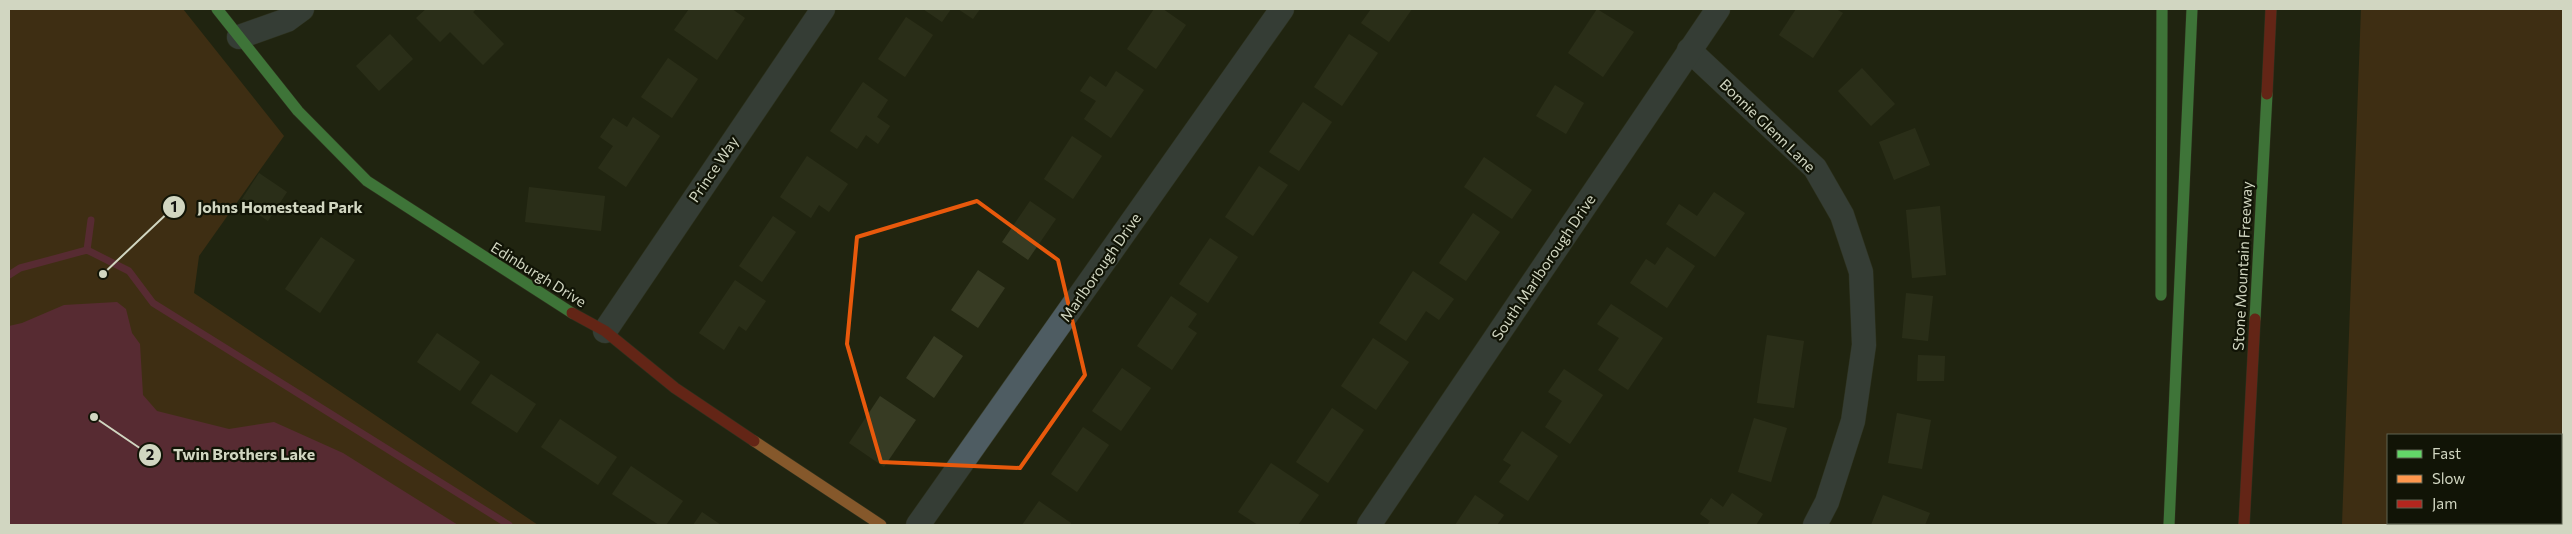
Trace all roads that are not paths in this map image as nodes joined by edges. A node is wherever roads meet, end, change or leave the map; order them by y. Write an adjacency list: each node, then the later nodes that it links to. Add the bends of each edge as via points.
1 (217, 9): 9 (main road, Edinburgh Drive)
2 (302, 9): 9 (street, via 287,20)
3 (822, 9): 12 (street, Prince Way)
4 (1282, 9): 15 (street, Marlborough Drive)
5 (1718, 9): 10 (street, South Marlborough Drive)
6 (2162, 9): 11 (main road)
7 (2192, 9): 19 (main road)
8 (2270, 9): 20 (main road, Stone Mountain Freeway)
9 (239, 37): 12 (main road, Edinburgh Drive, via 298,111 367,180 556,304)
10 (1690, 50): 16 (street, South Marlborough Drive); 17 (street, Bonnie Glenn Lane, via 1815,168 1842,215 1861,272 1864,345 1853,421 1827,502)
11 (2161, 307)
12 (605, 331): 14 (main road, Edinburgh Drive, via 675,388)
13 (2161, 436): 18 (main road)
14 (882, 525)
15 (918, 525)
16 (1369, 525)
17 (1815, 525)
18 (2161, 525)
19 (2168, 525)
20 (2244, 525)

